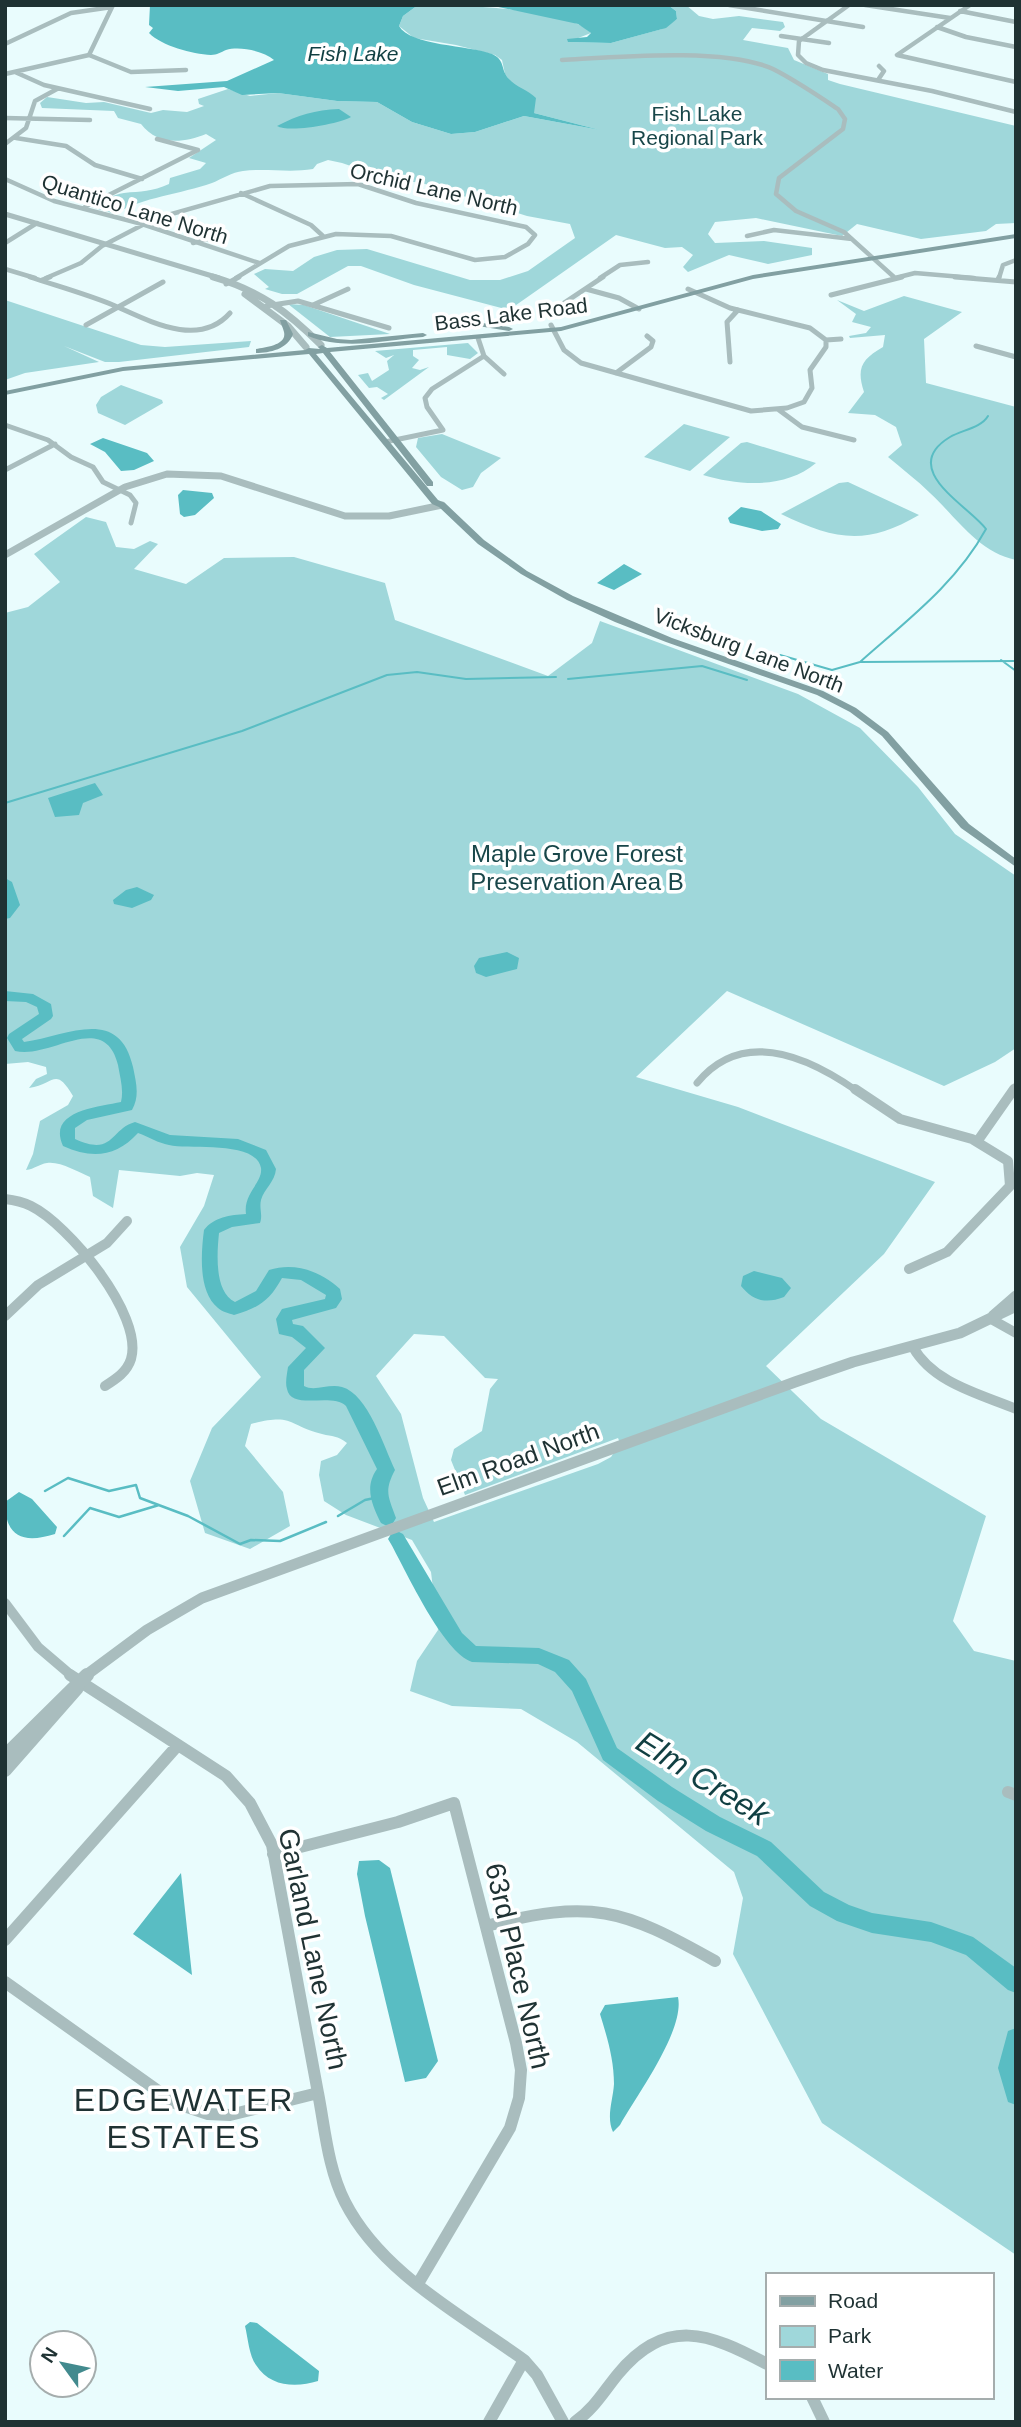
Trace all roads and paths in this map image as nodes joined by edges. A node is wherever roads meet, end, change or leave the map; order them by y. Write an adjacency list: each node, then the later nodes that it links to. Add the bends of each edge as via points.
1 (729, 5): 8 (street)
2 (849, 5): 8 (street)
3 (865, 5): 7 (street)
4 (970, 5): 6 (street)
5 (112, 6): 15 (street, via 71,13); 17 (street)
6 (960, 11): 7 (street); 9 (street)
7 (950, 18): 11 (street)
8 (828, 20): 10 (street); 13 (street)
9 (1016, 22)
10 (863, 27)
11 (937, 27): 16 (street); 24 (street, via 897,54)
12 (781, 36): 13 (street)
13 (801, 39): 14 (street); 23 (street, via 798,55 806,63)
14 (829, 43)
15 (5, 44)
16 (1016, 47)
17 (89, 55): 20 (street, via 131,72); 21 (street)
18 (562, 60): 46 (street, via 649,55 734,59 772,69 833,106 845,119 843,129 776,184 778,197 797,212)
19 (879, 66): 23 (street, via 883,74)
20 (186, 70)
21 (15, 72): 22 (street); 25 (street)
22 (5, 74)
23 (878, 80): 27 (street)
24 (1016, 82)
25 (57, 89): 26 (street); 29 (street, via 35,101)
26 (150, 109)
27 (1016, 112)
28 (5, 118): 29 (street)
29 (32, 118): 30 (street); 31 (street)
30 (90, 120)
31 (16, 138): 33 (street); 34 (street, via 66,146 95,165)
32 (157, 139): 34 (street, via 198,150)
33 (5, 144)
34 (142, 178): 37 (street)
35 (5, 179): 37 (street, Quantico Lane North, via 27,191)
36 (242, 193): 40 (street, Orchid Lane North); 43 (street, via 307,223); 43 (street, Orchid Lane North, via 270,186 352,183 429,206 526,226 534,232 534,240 507,258 488,262 384,235)
37 (85, 207): 40 (street, Quantico Lane North)
38 (5, 214): 39 (street)
39 (37, 223): 47 (street); 49 (street)
40 (143, 224): 48 (street, Quantico Lane North); 49 (street, Orchid Lane North)
41 (1016, 230): 50 (main road, Bass Lake Road)
42 (227, 234): 48 (street)
43 (323, 236): 53 (street, via 290,244)
44 (747, 236): 46 (street, via 787,230)
45 (1016, 236): 50 (main road, Bass Lake Road)
46 (853, 238): 50 (street)
47 (5, 242)
48 (193, 243): 53 (street, Quantico Lane North)
49 (106, 244): 56 (street, Orchid Lane North, via 81,263); 60 (street)
50 (872, 255): 55 (street); 63 (main road, Bass Lake Road)
51 (1016, 260): 57 (street, via 1003,265)
52 (648, 262): 62 (street, via 624,264)
53 (259, 263): 60 (street)
54 (5, 269): 56 (street)
55 (894, 277): 57 (street, via 926,273); 64 (street)
56 (43, 280): 68 (street)
57 (998, 280): 59 (street)
58 (163, 282): 68 (street)
59 (1016, 282)
60 (228, 283): 65 (street); 69 (street)
61 (348, 289): 67 (street)
62 (586, 289): 66 (street); 70 (street)
63 (691, 291): 70 (main road, Bass Lake Road); 71 (street)
64 (831, 295)
65 (275, 303): 67 (street, via 294,300); 69 (street); 79 (street)
66 (564, 303)
67 (313, 305): 76 (street)
68 (115, 306): 72 (street, via 142,320 174,328 210,326); 75 (street)
69 (264, 306): 73 (street)
70 (636, 308): 77 (main road, Bass Lake Road)
71 (738, 310): 84 (street, via 810,328); 93 (street, via 727,322)
72 (230, 313)
73 (283, 322): 88 (street); 89 (main road, via 287,340 275,348)
74 (472, 323): 78 (main road)
75 (86, 324)
76 (389, 328)
77 (552, 328): 78 (main road, Bass Lake Road); 82 (main road, Bass Lake Road); 98 (street, via 572,358)
78 (509, 329): 80 (main road, Bass Lake Road); 82 (main road)
79 (311, 334): 80 (main road, via 341,341); 86 (street)
80 (433, 335): 86 (main road, Bass Lake Road)
81 (647, 336): 98 (street, via 653,341 651,347)
82 (478, 338): 87 (main road, Bass Lake Road); 91 (street)
83 (841, 339): 84 (street)
84 (826, 340): 101 (street, via 826,348 810,370 810,393 800,403)
85 (976, 346): 92 (street)
86 (323, 348): 87 (main road, Bass Lake Road); 88 (main road, Bass Lake Road); 96 (main road, Vicksburg Lane North)
87 (364, 348): 96 (main road, via 347,356)
88 (309, 350): 89 (main road, Bass Lake Road); 90 (main road, Bass Lake Road); 94 (main road, Vicksburg Lane North)
89 (256, 351): 100 (main road, Bass Lake Road, via 98,368)
90 (281, 356): 94 (main road); 95 (main road, Bass Lake Road)
91 (484, 356): 99 (street); 103 (street, via 425,398 443,430)
92 (1016, 358)
93 (730, 362)
94 (320, 364): 105 (main road, Vicksburg Lane North)
95 (158, 366): 97 (main road, via 148,370 146,379 139,371)
96 (339, 368): 103 (main road, Vicksburg Lane North)
97 (123, 369): 100 (main road, Bass Lake Road)
98 (616, 373): 101 (street, via 731,408)
99 (503, 374)
100 (5, 390)
101 (779, 410): 104 (street, via 802,427)
102 (5, 425): 106 (street)
103 (397, 440): 105 (street); 109 (main road, Vicksburg Lane North)
104 (854, 440)
105 (385, 442): 109 (main road, Vicksburg Lane North)
106 (55, 444): 107 (street); 108 (street)
107 (5, 470)
108 (120, 490): 109 (street, via 155,477 194,473 233,479 345,516 389,516); 110 (street, via 136,503); 111 (street)
109 (442, 505): 112 (main road, Vicksburg Lane North, via 485,547 553,590 820,693 853,710 898,747 974,834)
110 (131, 523)
111 (5, 555)
112 (1016, 864)
113 (697, 1083): 115 (street, via 713,1063 747,1051 796,1059 843,1081 882,1110 910,1123)
114 (1016, 1086): 115 (street)
115 (979, 1139): 119 (street, via 1008,1161 1010,1186 947,1252)
116 (5, 1199): 118 (street, via 43,1213)
117 (127, 1221): 118 (street)
118 (87, 1256): 122 (street, via 38,1285); 126 (street, via 119,1306 133,1342 131,1361)
119 (909, 1269)
120 (1016, 1296): 123 (street, Elm Road North)
121 (1016, 1306): 123 (street, Elm Road North)
122 (5, 1317)
123 (991, 1319): 124 (street); 125 (street, Elm Road North)
124 (1016, 1333)
125 (913, 1347): 127 (street, via 930,1370); 129 (street, Elm Road North, via 795,1382 236,1585 139,1633)
126 (105, 1386)
127 (1016, 1409)
128 (5, 1603): 129 (street, Garland Lane North, via 28,1638)
129 (80, 1681): 130 (street, Garland Lane North); 131 (street, Elm Road North, via 42,1714); 132 (street, Elm Road North, via 69,1700)
130 (178, 1745): 133 (street, Garland Lane North, via 214,1766 241,1790 259,1816); 135 (street)
131 (5, 1756)
132 (5, 1770)
133 (273, 1854): 134 (street, 63rd Place North, via 454,1803); 138 (street, Garland Lane North)
134 (486, 1926): 136 (street, via 534,1912 579,1908 612,1912 654,1926); 139 (street, 63rd Place North, via 516,2043 521,2070 519,2098 510,2127)
135 (5, 1940)
136 (715, 1961)
137 (5, 1982): 138 (street, via 175,2104 208,2115 230,2115)
138 (318, 2093): 139 (street, Garland Lane North, via 345,2203 379,2248)
139 (419, 2282): 140 (street, Garland Lane North)
140 (524, 2360): 143 (street); 144 (street, Garland Lane North)
141 (766, 2363): 145 (street, via 722,2340 701,2334 674,2335 636,2350 592,2411)
142 (813, 2399): 146 (street)
143 (489, 2422)
144 (563, 2422)
145 (575, 2422)
146 (824, 2422)

